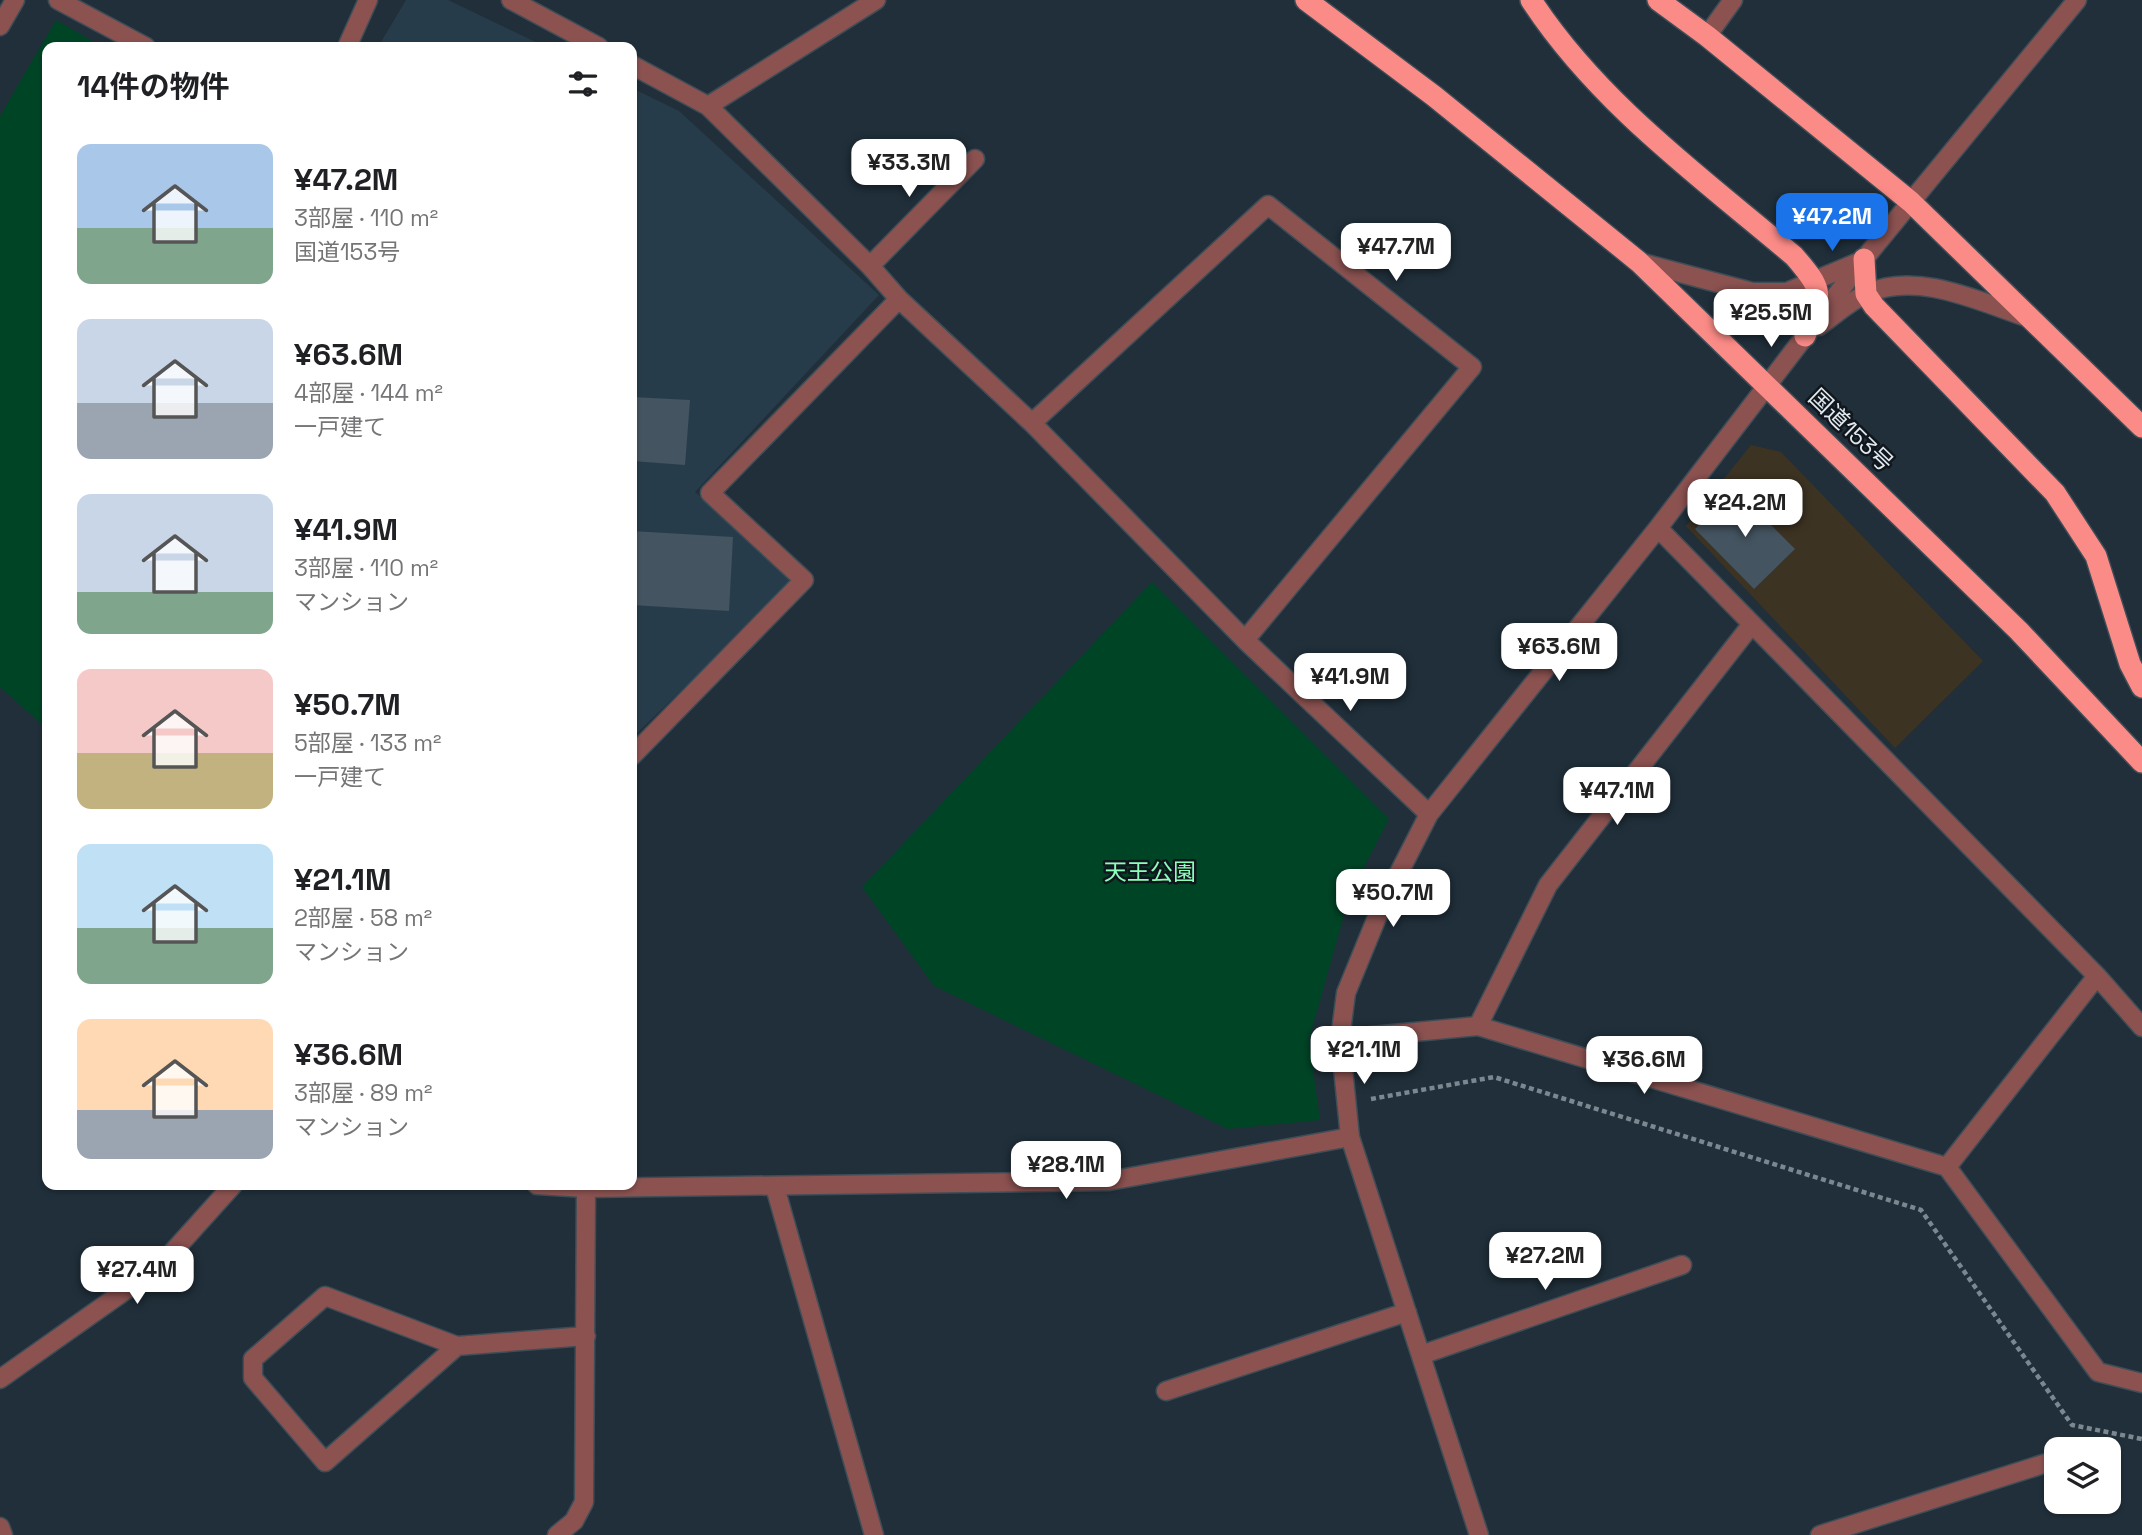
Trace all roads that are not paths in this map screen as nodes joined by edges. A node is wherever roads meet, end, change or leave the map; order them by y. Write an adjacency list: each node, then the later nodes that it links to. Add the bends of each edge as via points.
1 (15, 0): 11 (street)
2 (58, 0): 13 (street)
3 (368, 0): 14 (street)
4 (511, 0): 15 (street)
5 (876, 0): 17 (street)
6 (1306, 0): 21 (highway, 国道153号)
7 (1531, 0): 23 (highway, via 1551,31 1617,102 1794,256)
8 (1658, 0): 12 (highway)
9 (1733, 0): 12 (street)
10 (2077, 0): 19 (street)
11 (0, 26)
12 (1707, 36): 19 (highway)
13 (137, 42)
14 (349, 42)
15 (590, 42)
16 (637, 68): 17 (street)
17 (708, 106): 22 (street)
18 (975, 159): 22 (street)
19 (1910, 202): 20 (street); 26 (highway)
20 (1864, 260): 23 (street); 24 (highway); 27 (street)
21 (1639, 261): 23 (street, via 1752,292 1787,292); 28 (highway, 国道153号)
22 (870, 266): 25 (street)
23 (1816, 282): 27 (highway, via 1819,295)
24 (1866, 294): 26 (street, via 1911,284); 27 (street); 34 (highway, via 1891,326 2055,493 2096,556 2130,664)
25 (899, 299): 29 (street); 35 (street, via 710,493 804,580)
26 (2029, 318): 30 (highway)
27 (1805, 336): 28 (street)
28 (1767, 385): 31 (street); 36 (highway, 国道153号, via 2019,631)
29 (1032, 423): 33 (street); 33 (street, via 1268,205 1472,367)
30 (2142, 428)
31 (1658, 527): 32 (street); 37 (street)
32 (1752, 624): 38 (street); 39 (street, via 1548,885)
33 (1245, 640): 37 (street)
34 (2142, 687)
35 (637, 752)
36 (2142, 762)
37 (1429, 814): 41 (street, via 1380,910 1346,993)
38 (2097, 976): 40 (street); 43 (street)
39 (1478, 1027): 41 (street); 43 (street)
40 (2142, 1027)
41 (1340, 1039): 42 (street)
42 (1350, 1137): 44 (street, via 1109,1181); 49 (street)
43 (1947, 1167): 54 (street, via 2098,1372)
44 (775, 1186): 45 (street); 60 (street)
45 (637, 1187)
46 (228, 1190): 53 (street, via 160,1266)
47 (586, 1190): 50 (street)
48 (1682, 1265): 52 (street)
49 (1406, 1312): 52 (street); 55 (street)
50 (586, 1336): 51 (street); 59 (street, via 584,1502 574,1521)
51 (457, 1346): 51 (street, via 325,1296 253,1359 253,1378 325,1462)
52 (1421, 1355): 61 (street)
53 (0, 1379)
54 (2142, 1383)
55 (1166, 1391)
56 (2044, 1464): 62 (street)
57 (0, 1527): 58 (street)
58 (3, 1535)
59 (557, 1535)
60 (874, 1535)
61 (1479, 1535)
62 (1820, 1535)

